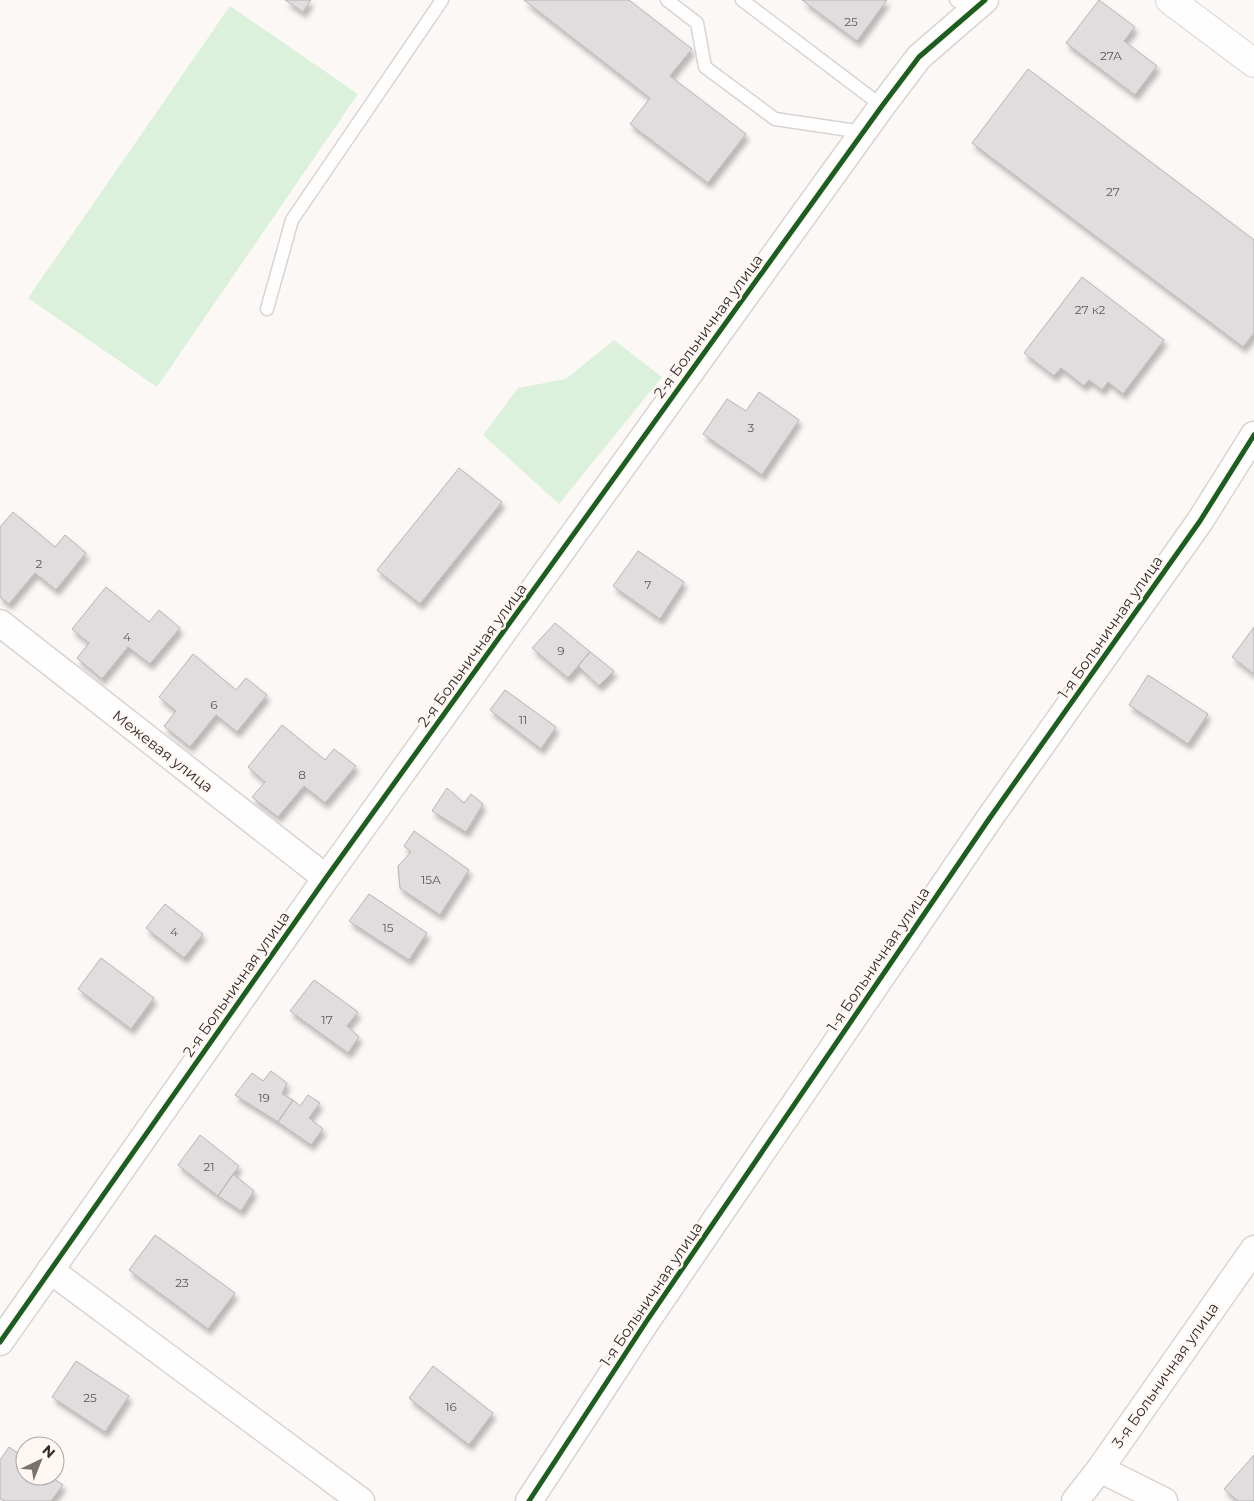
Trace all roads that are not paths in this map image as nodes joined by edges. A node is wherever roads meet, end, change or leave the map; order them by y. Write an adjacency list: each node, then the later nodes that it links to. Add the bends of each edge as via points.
1 (442, 0): 9 (lane, via 292,220)
2 (667, 0): 8 (lane, via 697,23 706,67 775,119)
3 (742, 0): 7 (lane)
4 (1170, 0): 6 (street)
5 (971, 4): 7 (street, 2-я Больничная улица, via 918,57)
6 (1254, 63)
7 (882, 106): 8 (street, 2-я Больничная улица)
8 (863, 132): 12 (street, 2-я Больничная улица)
9 (267, 309)
10 (1254, 435): 18 (street, 1-я Больничная улица, via 1200,521 989,819 646,1322)
11 (0, 624): 12 (street, Межевая улица)
12 (326, 878): 14 (street, 2-я Больничная улица)
13 (1254, 1249): 16 (street, 3-я Больничная улица)
14 (50, 1270): 15 (street, 2-я Больничная улица); 17 (street)
15 (0, 1342)
16 (1100, 1468): 19 (street, 3-я Больничная улица); 20 (street)
17 (362, 1501)
18 (529, 1501)
19 (1075, 1501)
20 (1164, 1501)

